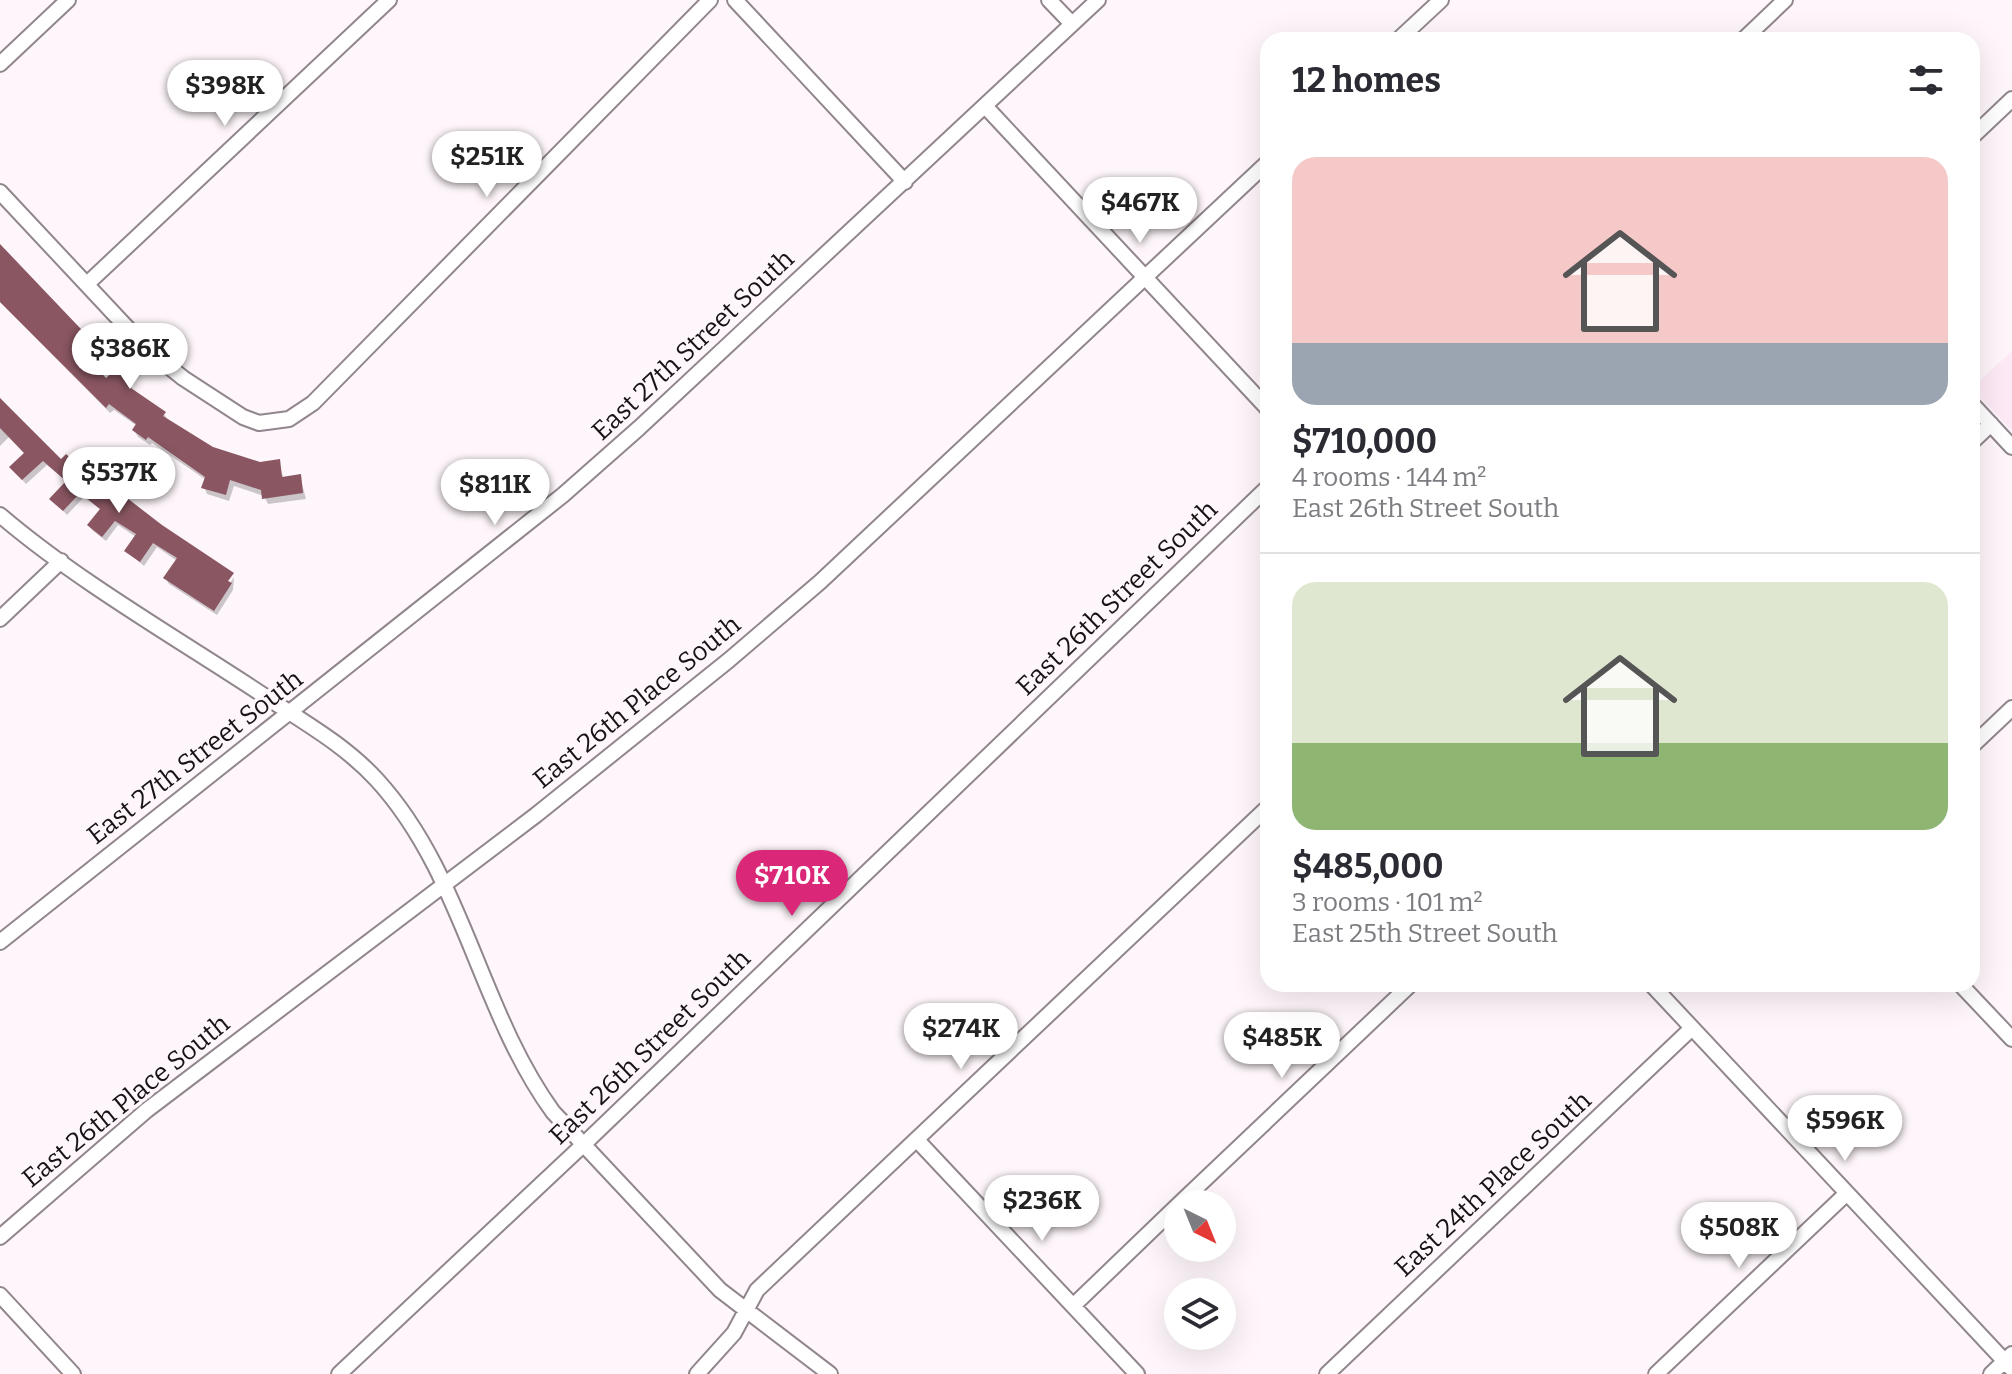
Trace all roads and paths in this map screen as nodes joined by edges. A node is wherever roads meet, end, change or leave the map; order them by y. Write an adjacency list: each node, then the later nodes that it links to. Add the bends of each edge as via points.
1 (68, 0): 12 (street)
2 (389, 0): 20 (street)
3 (710, 0): 20 (street, via 313,403 289,419 259,423 243,417 183,378 147,349)
4 (735, 0): 17 (street)
5 (1049, 0): 9 (street)
6 (1098, 0): 9 (street, East 27th Street South)
7 (1441, 0): 10 (street)
8 (1785, 0): 11 (street)
9 (1072, 24): 14 (street, East 27th Street South)
10 (1407, 32)
11 (1751, 32)
12 (0, 64)
13 (2012, 99): 15 (street)
14 (985, 106): 17 (street, East 27th Street South); 19 (street)
15 (1980, 129)
16 (1260, 169): 19 (street, East 26th Place South)
17 (905, 182): 31 (street, East 27th Street South, via 563,495)
18 (0, 192): 20 (street)
19 (1144, 277): 21 (street); 34 (street, East 26th Place South, via 820,582 536,815)
20 (87, 284)
21 (1260, 400)
22 (1980, 412): 23 (street)
23 (1991, 424): 24 (street); 25 (street)
24 (1980, 434)
25 (2012, 447)
26 (1260, 495): 44 (street, East 26th Street South)
27 (0, 515): 28 (street)
28 (61, 561): 29 (street); 31 (street)
29 (0, 619)
30 (2012, 708): 32 (street)
31 (290, 713): 34 (street, via 342,748 378,781 425,845); 35 (street, East 27th Street South)
32 (1980, 738)
33 (1260, 815): 43 (street)
34 (442, 884): 44 (street, via 530,1081); 48 (street, East 26th Place South, via 123,1129)
35 (0, 942)
36 (1403, 992): 45 (street)
37 (1658, 992): 41 (street)
38 (1967, 992): 40 (street)
39 (2012, 1014): 40 (street)
40 (1999, 1026): 42 (street)
41 (1692, 1028): 46 (street); 58 (street, East 24th Place South)
42 (2012, 1039)
43 (917, 1140): 50 (street); 51 (street, via 757,1290)
44 (583, 1145): 51 (street); 54 (street, East 26th Street South)
45 (1195, 1190)
46 (1847, 1193): 52 (street); 59 (street)
47 (1164, 1219): 50 (street)
48 (0, 1237)
49 (0, 1295): 53 (street)
50 (1074, 1305): 57 (street)
51 (744, 1312): 55 (street, via 734,1333); 56 (street)
52 (2010, 1361): 60 (street)
53 (73, 1374)
54 (339, 1374)
55 (697, 1374)
56 (830, 1374)
57 (1137, 1374)
58 (1327, 1374)
59 (1656, 1374)
60 (1991, 1374)

